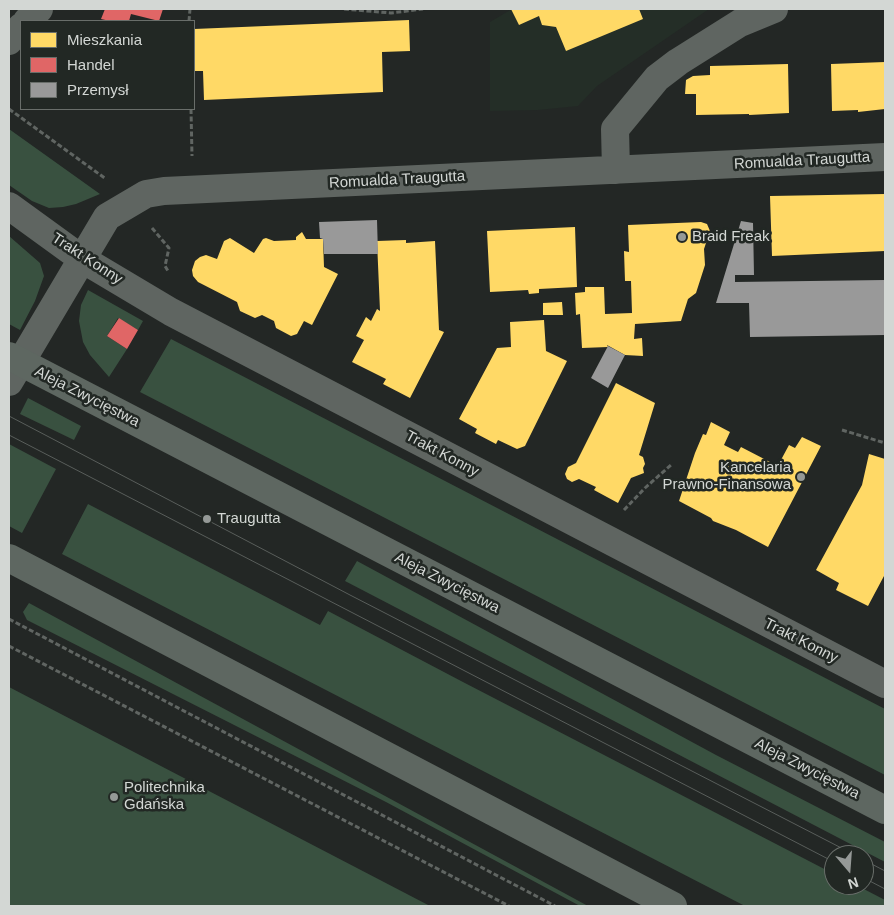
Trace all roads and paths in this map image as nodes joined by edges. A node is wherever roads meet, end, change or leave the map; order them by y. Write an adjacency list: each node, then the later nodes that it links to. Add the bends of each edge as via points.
1 (38, 9): 5 (street)
2 (344, 9): 3 (path, via 391,12)
3 (423, 9)
4 (774, 9): 12 (street, via 740,23 657,78 615,129)
5 (28, 20)
6 (20, 28): 7 (street)
7 (9, 41)
8 (9, 109): 13 (path)
9 (191, 110): 10 (path)
10 (192, 156)
11 (885, 157): 12 (street, Romualda Traugutta)
12 (616, 170): 16 (street, Romualda Traugutta, via 146,194 107,218)
13 (107, 180)
14 (9, 206): 16 (street, Trakt Konny)
15 (149, 224): 17 (path, via 170,248 165,266)
16 (82, 259): 18 (street, Romualda Traugutta); 26 (street, Trakt Konny, via 198,326)
17 (169, 272)
18 (12, 367): 27 (main road, Aleja Zwycięstwa)
19 (842, 430): 20 (path)
20 (885, 443)
21 (672, 464): 22 (path)
22 (622, 512)
23 (9, 558): 30 (main road)
24 (9, 619): 29 (path)
25 (9, 646): 28 (path)
26 (885, 684)
27 (885, 810)
28 (509, 906)
29 (555, 906)
30 (673, 906)

